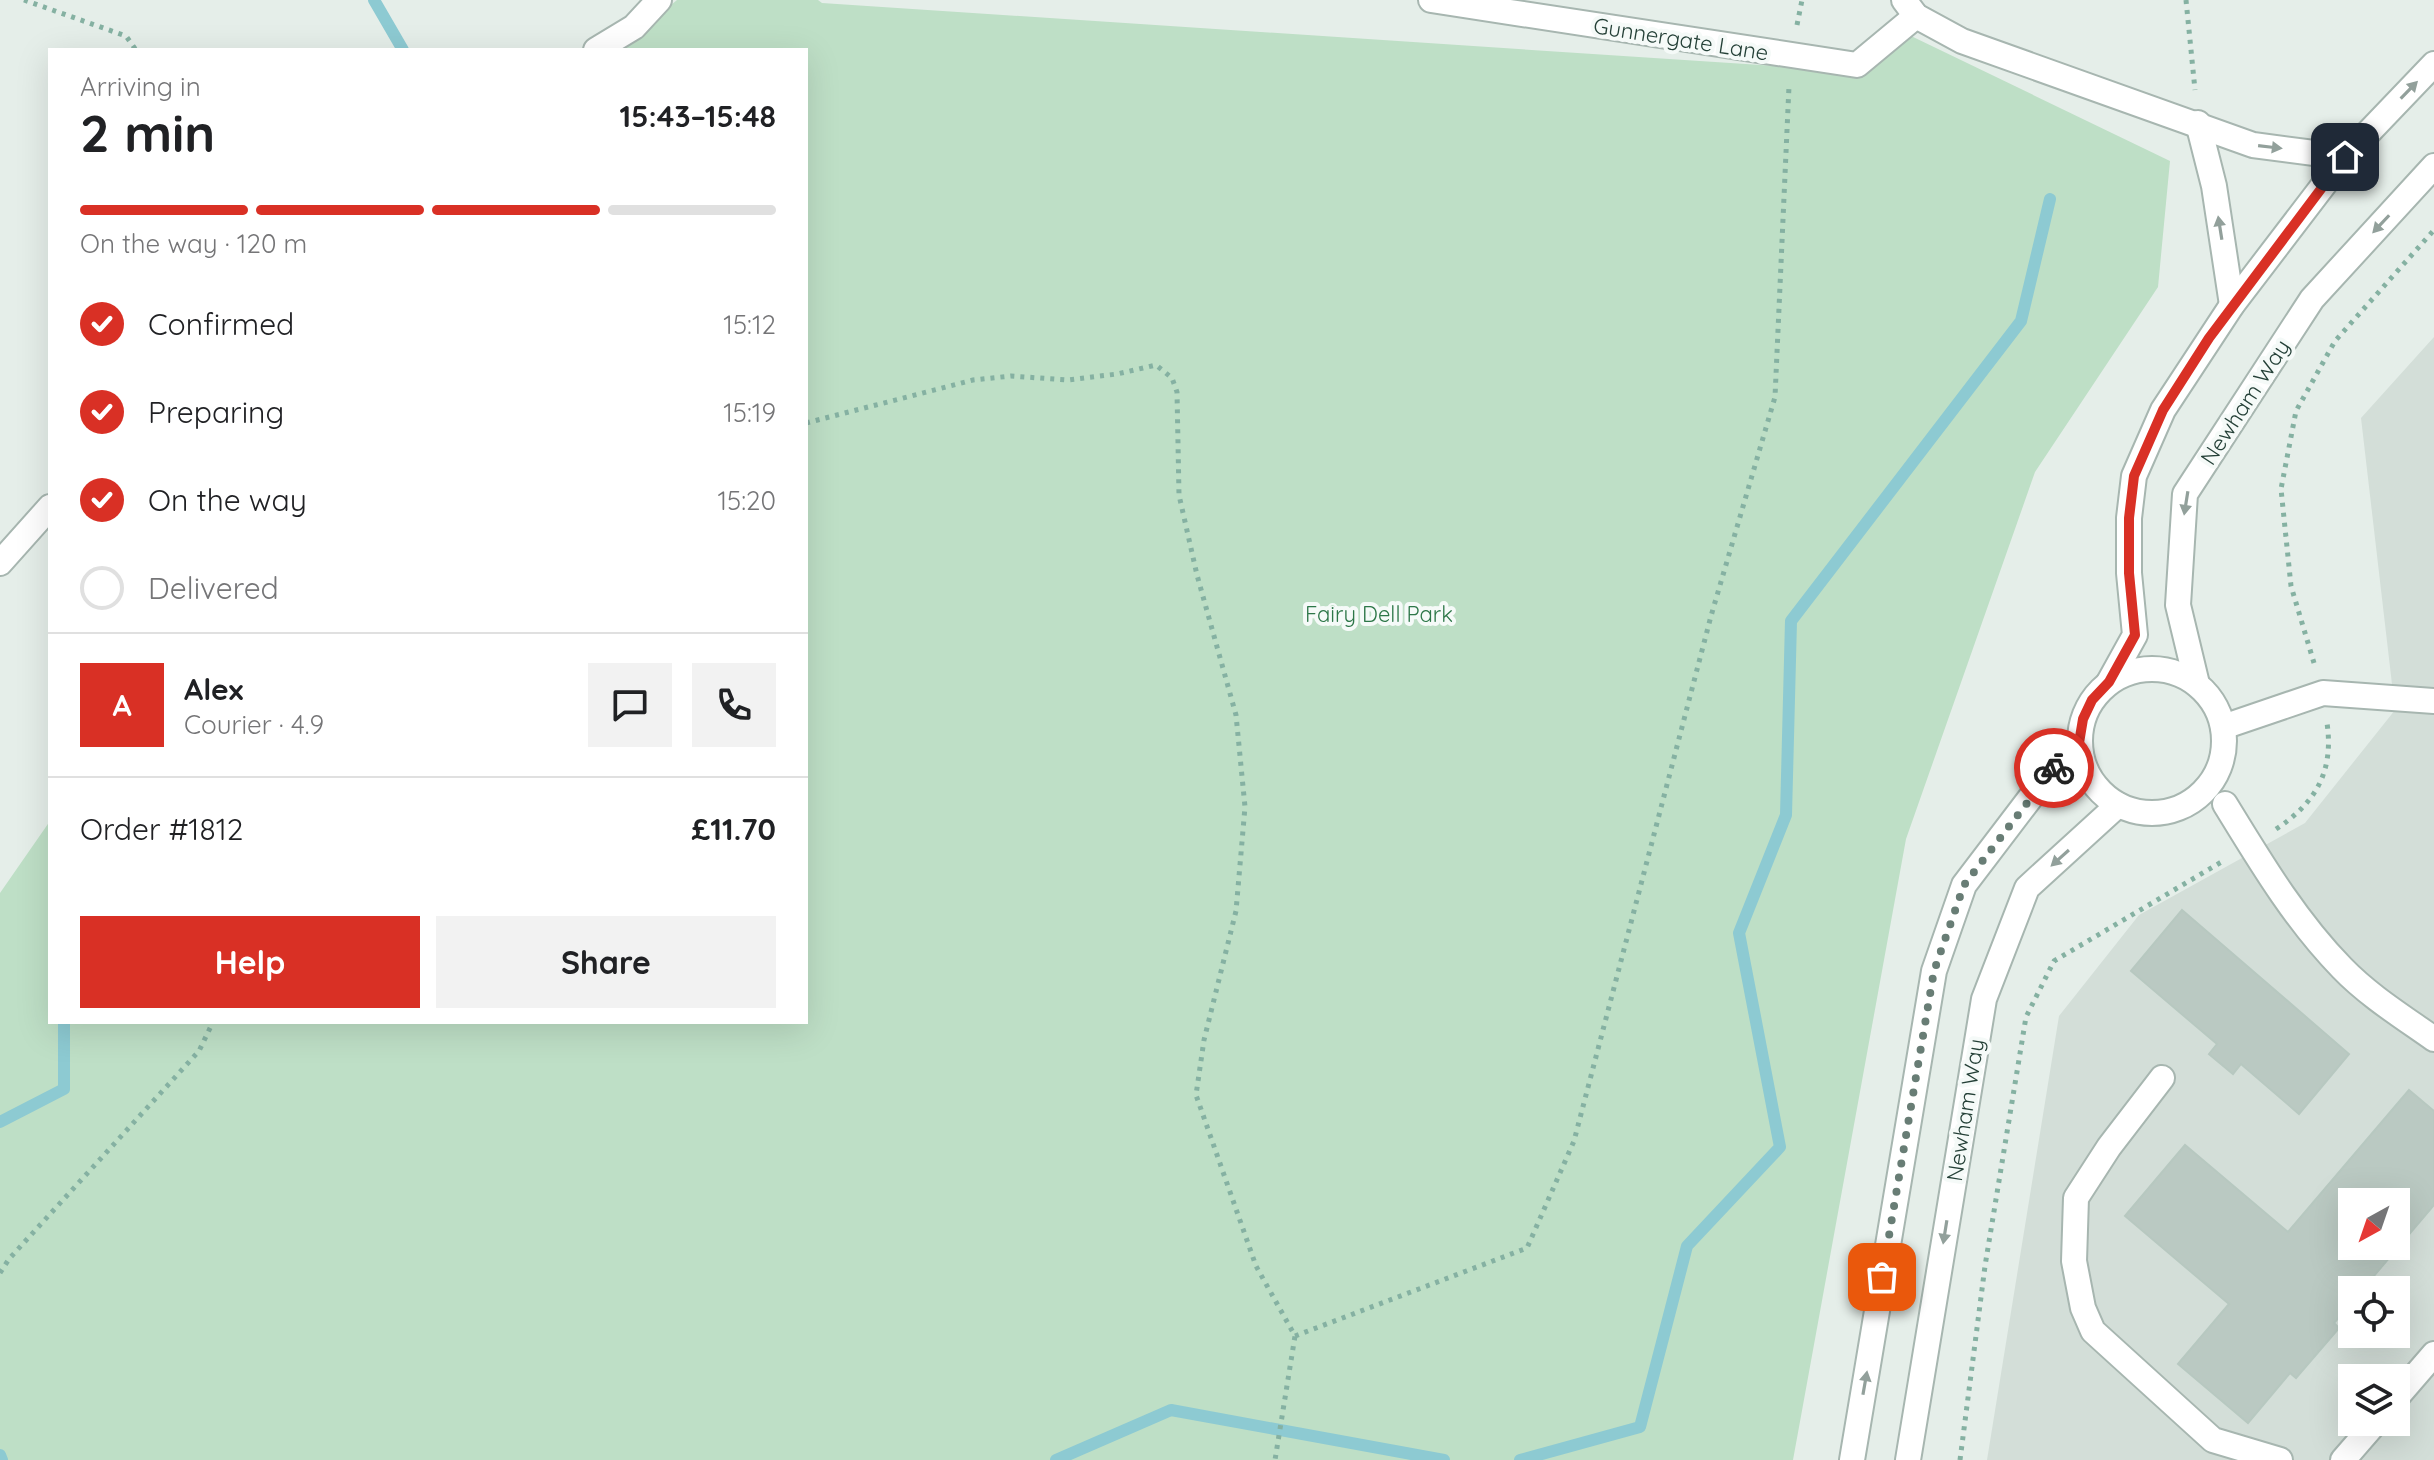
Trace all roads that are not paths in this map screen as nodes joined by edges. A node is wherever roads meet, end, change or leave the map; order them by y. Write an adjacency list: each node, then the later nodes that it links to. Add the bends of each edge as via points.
1 (659, 0): 4 (street, via 634,27)
2 (1431, 0): 3 (street, Gunnergate Lane, via 1857,65)
3 (1910, 8): 6 (street, Gunnergate Lane, via 1962,41)
4 (599, 48)
5 (2434, 64): 7 (street, one-way to 5)
6 (2198, 123): 7 (street, Gunnergate Lane, one-way to 7, via 2253,145); 9 (street, one-way to 6, via 2214,186)
7 (2345, 157): 9 (street)
8 (2434, 166): 13 (street, Newham Way, one-way to 13, via 2312,299 2185,494 2178,605)
9 (2232, 305): 12 (street, via 2163,410 2134,476 2129,573 2135,635)
10 (48, 509): 11 (street)
11 (0, 563)
12 (2109, 682): 13 (street, via 2133,671 2158,669); 16 (street, via 2092,700)
13 (2197, 684): 15 (street, Newham Way, via 2214,704)
14 (2434, 701): 15 (street, via 2323,693)
15 (2223, 727): 18 (street, via 2221,762 2204,792 2159,813)
16 (2079, 743): 18 (street, via 2098,789); 24 (street, one-way to 16, via 1934,971 1964,885 2053,768)
17 (2225, 804): 19 (street, via 2304,925 2343,969)
18 (2118, 805): 25 (street, Newham Way, one-way to 25, via 2027,888 1984,999)
19 (2434, 1039)
20 (2162, 1078): 26 (street, via 2076,1198 2074,1261 2083,1308 2093,1331 2213,1440)
21 (2434, 1354): 22 (street)
22 (2410, 1382)
23 (2364, 1436): 27 (street)
24 (1852, 1460)
25 (1908, 1460)
26 (2280, 1460)
27 (2343, 1460)

